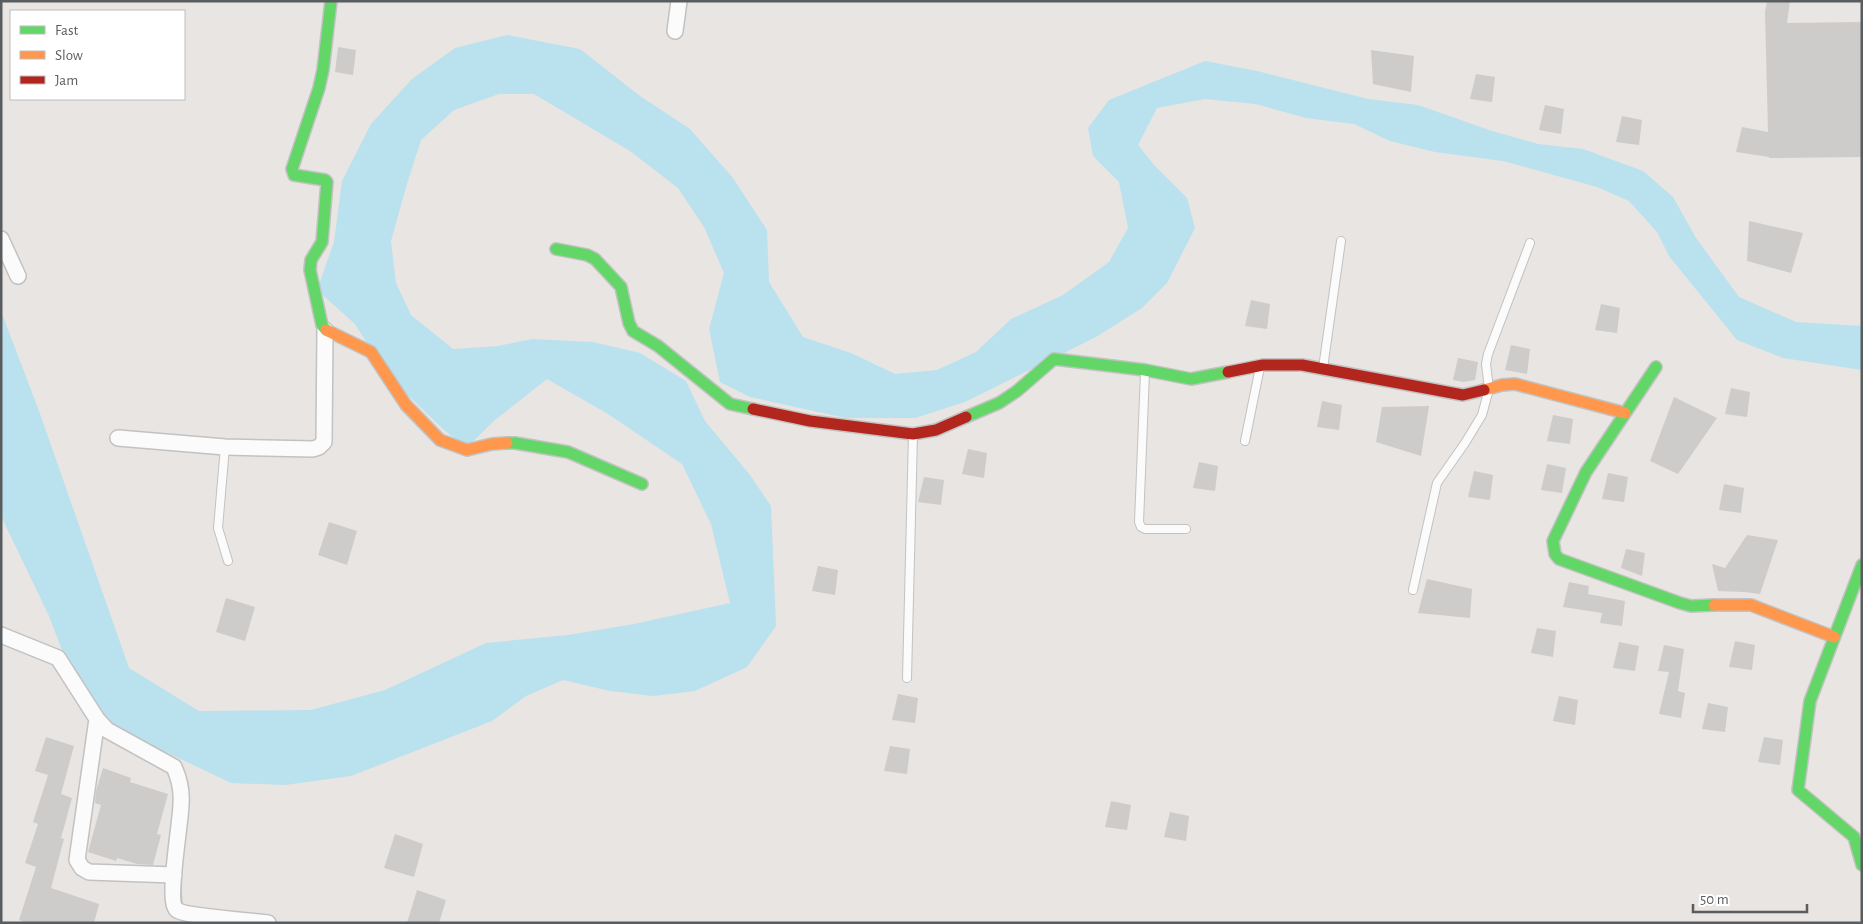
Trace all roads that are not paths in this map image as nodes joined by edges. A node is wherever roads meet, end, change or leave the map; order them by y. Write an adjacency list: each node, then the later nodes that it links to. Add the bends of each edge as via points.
1 (331, 1): 9 (street, via 319,88 292,169 294,175 327,182 322,242 311,260 310,270)
2 (679, 1): 3 (street)
3 (675, 31)
4 (1, 239): 8 (street)
5 (1341, 241): 12 (lane)
6 (1530, 243): 14 (lane, via 1488,354)
7 (556, 249): 16 (street, via 595,259 621,288 633,331 658,346 727,402 810,421)
8 (18, 276)
9 (325, 330): 19 (street, via 324,442 313,449); 20 (street, via 371,352 406,405 440,440 467,450 515,443 568,452)
10 (1260, 366): 12 (street, via 1283,364); 13 (street, via 1191,379); 18 (lane)
11 (1656, 367): 15 (street)
12 (1323, 369): 14 (street, via 1463,395)
13 (1145, 370): 16 (street, via 1053,359 999,404 936,430); 21 (lane, via 1139,522 1145,529)
14 (1489, 389): 15 (street, via 1515,384); 24 (lane, via 1480,420 1438,483)
15 (1625, 413): 26 (street, via 1586,472 1553,540 1554,554 1559,559 1680,603 1691,606 1751,605)
16 (913, 434): 27 (lane)
17 (118, 438): 19 (street)
18 (1246, 441)
19 (225, 447): 22 (lane, via 218,528)
20 (642, 484)
21 (1186, 530)
22 (228, 561)
23 (1862, 566): 26 (street)
24 (1413, 590)
25 (1, 635): 28 (street, via 58,658)
26 (1834, 637): 29 (street, via 1810,701 1798,790 1854,837)
27 (908, 678)
28 (97, 719): 30 (street, via 112,734 174,767 182,802); 30 (street, via 77,860 89,872)
29 (1862, 865)
30 (174, 875): 31 (street, via 173,903 180,912)
31 (268, 923)

